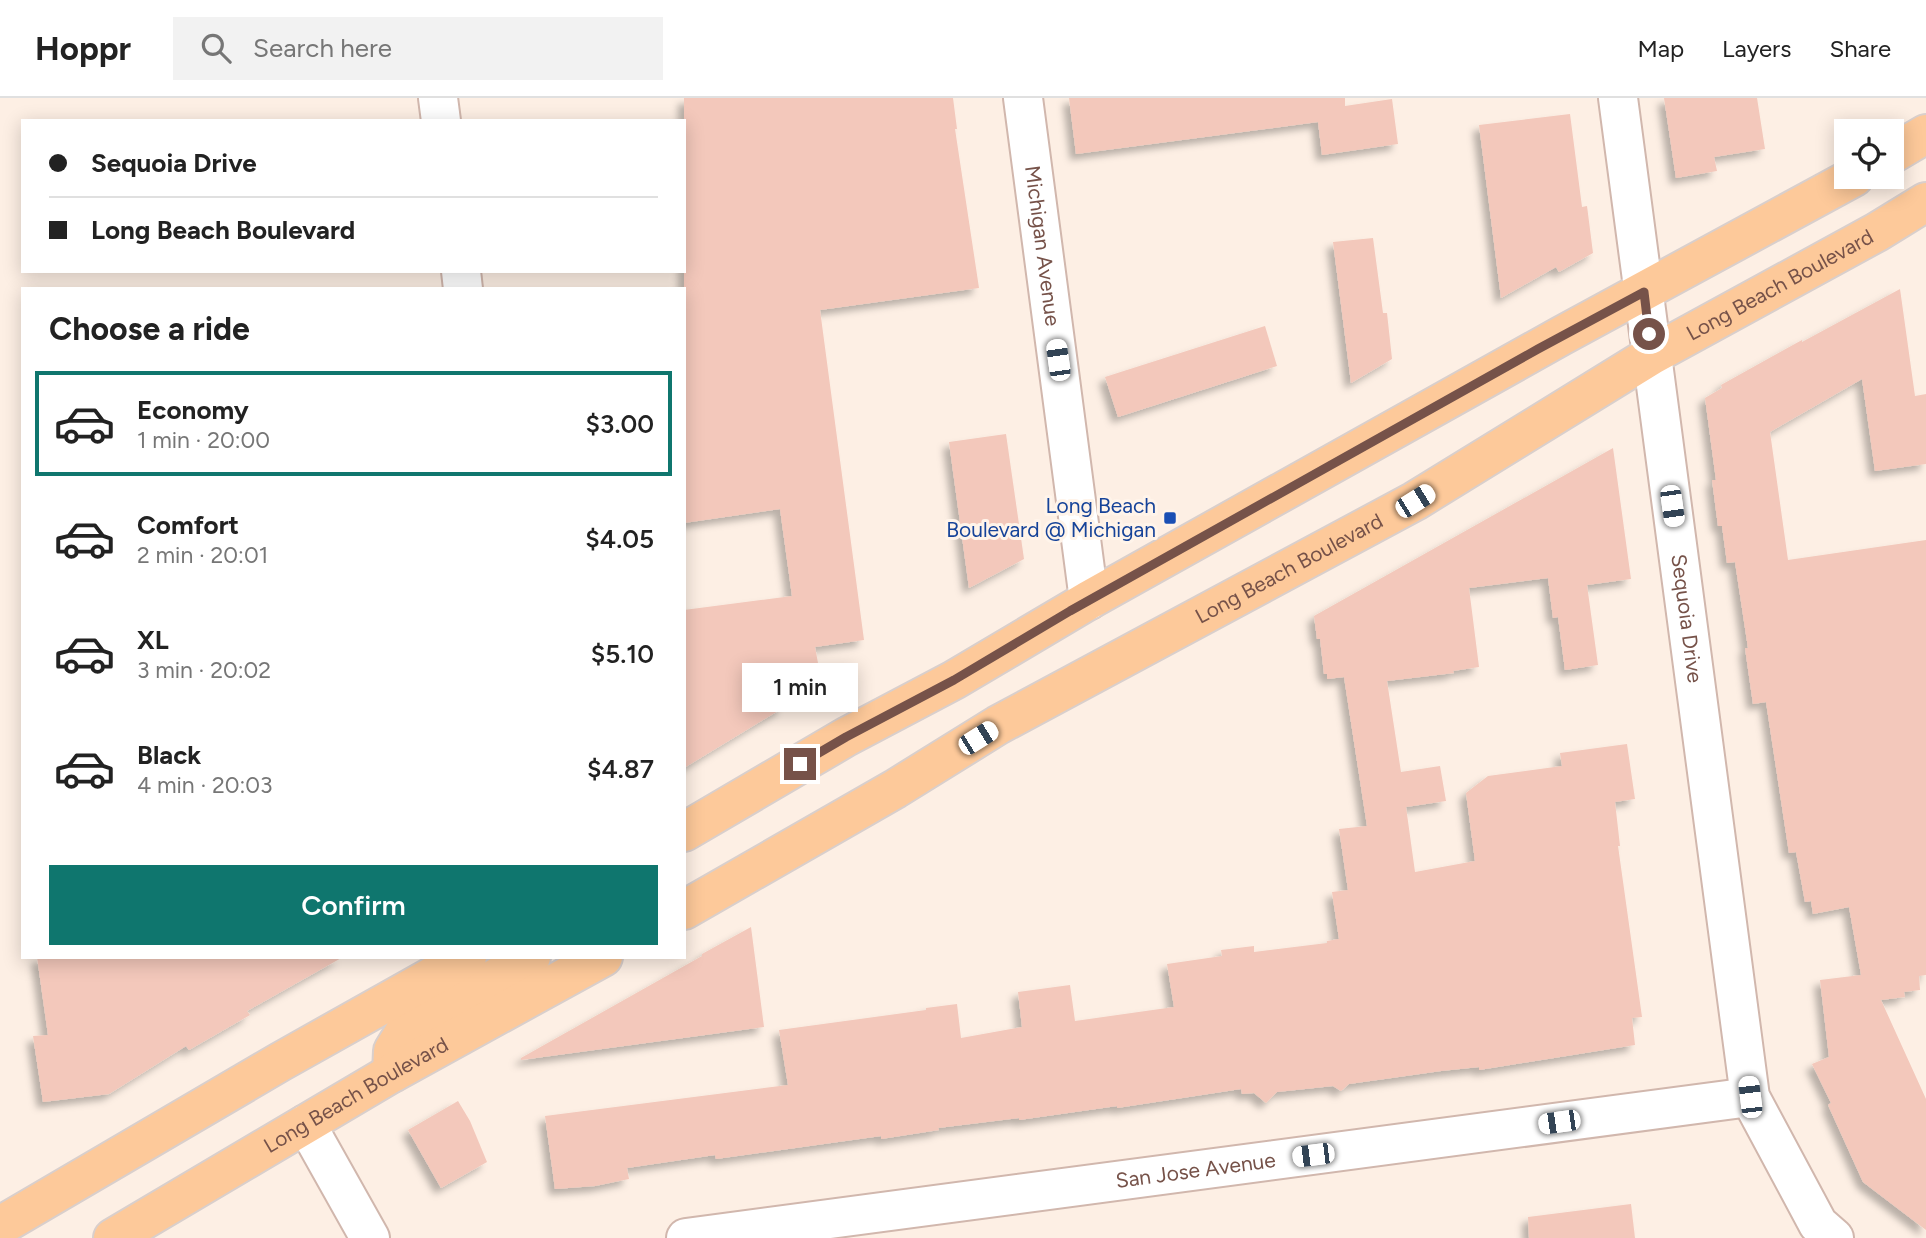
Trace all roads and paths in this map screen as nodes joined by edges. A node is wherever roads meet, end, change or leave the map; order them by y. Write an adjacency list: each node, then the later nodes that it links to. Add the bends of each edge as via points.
1 (438, 98): 4 (street)
2 (1023, 98): 11 (street, Michigan Avenue)
3 (1618, 98): 9 (street, Sequoia Drive)
4 (441, 119)
5 (1926, 134): 6 (main road)
6 (1904, 148)
7 (1834, 188): 9 (main road)
8 (1926, 202): 10 (main road, Long Beach Boulevard)
9 (1644, 292): 10 (street, Sequoia Drive); 11 (main road)
10 (1652, 355): 13 (main road, Long Beach Boulevard, via 1415,501 998,725); 18 (street, Sequoia Drive)
11 (1089, 600): 12 (main road)
12 (686, 831)
13 (686, 910)
14 (463, 959): 20 (main road)
15 (528, 959): 17 (main road, via 404,1033 393,1051)
16 (599, 959): 17 (main road, Long Beach Boulevard)
17 (392, 1073): 19 (main road, Long Beach Boulevard)
18 (1750, 1097): 23 (street, San Jose Avenue); 24 (street, via 1818,1224)
19 (306, 1124): 21 (main road, Long Beach Boulevard); 22 (street)
20 (1, 1220)
21 (113, 1238)
22 (370, 1238)
23 (686, 1238)
24 (1834, 1238)

